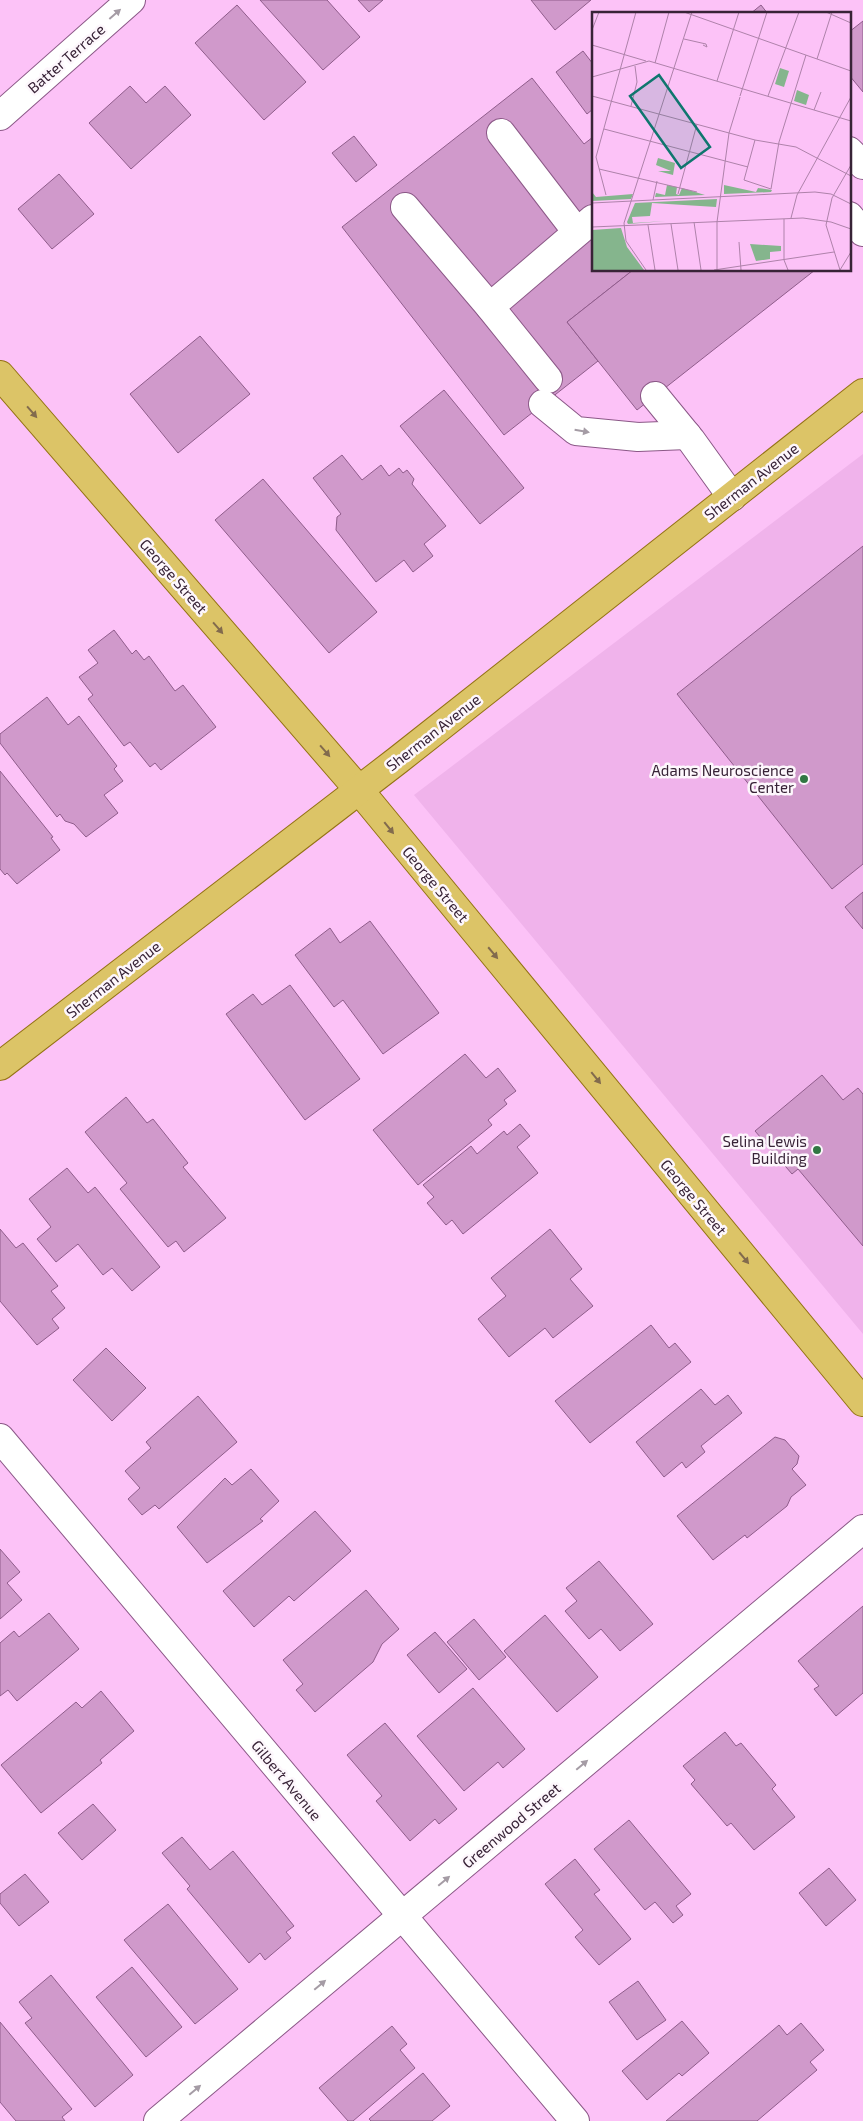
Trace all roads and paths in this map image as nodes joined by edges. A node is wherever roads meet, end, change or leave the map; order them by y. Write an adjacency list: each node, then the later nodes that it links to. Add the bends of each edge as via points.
1 (131, 0): 2 (street, Batter Terrace, one-way to 1)
2 (0, 116)
3 (501, 133): 8 (street)
4 (850, 152): 5 (street)
5 (863, 165)
6 (405, 207): 10 (street)
7 (850, 217): 9 (street)
8 (585, 225): 10 (street)
9 (863, 232)
10 (490, 307): 14 (street, one-way to 14, via 576,432 638,437)
11 (0, 375): 16 (main road, George Street, one-way to 16)
12 (863, 394): 15 (main road, Sherman Avenue)
13 (655, 396): 14 (street)
14 (687, 435): 15 (street)
15 (732, 497): 16 (main road, Sherman Avenue)
16 (359, 790): 17 (main road, Sherman Avenue); 18 (main road, George Street, one-way to 18)
17 (0, 1066)
18 (863, 1402)
19 (0, 1438): 21 (street, Gilbert Avenue)
20 (863, 1529): 21 (street, Greenwood Street, one-way to 20)
21 (402, 1916): 22 (street, Greenwood Street, one-way to 21); 23 (street, Gilbert Avenue)
22 (158, 2121)
23 (575, 2121)

